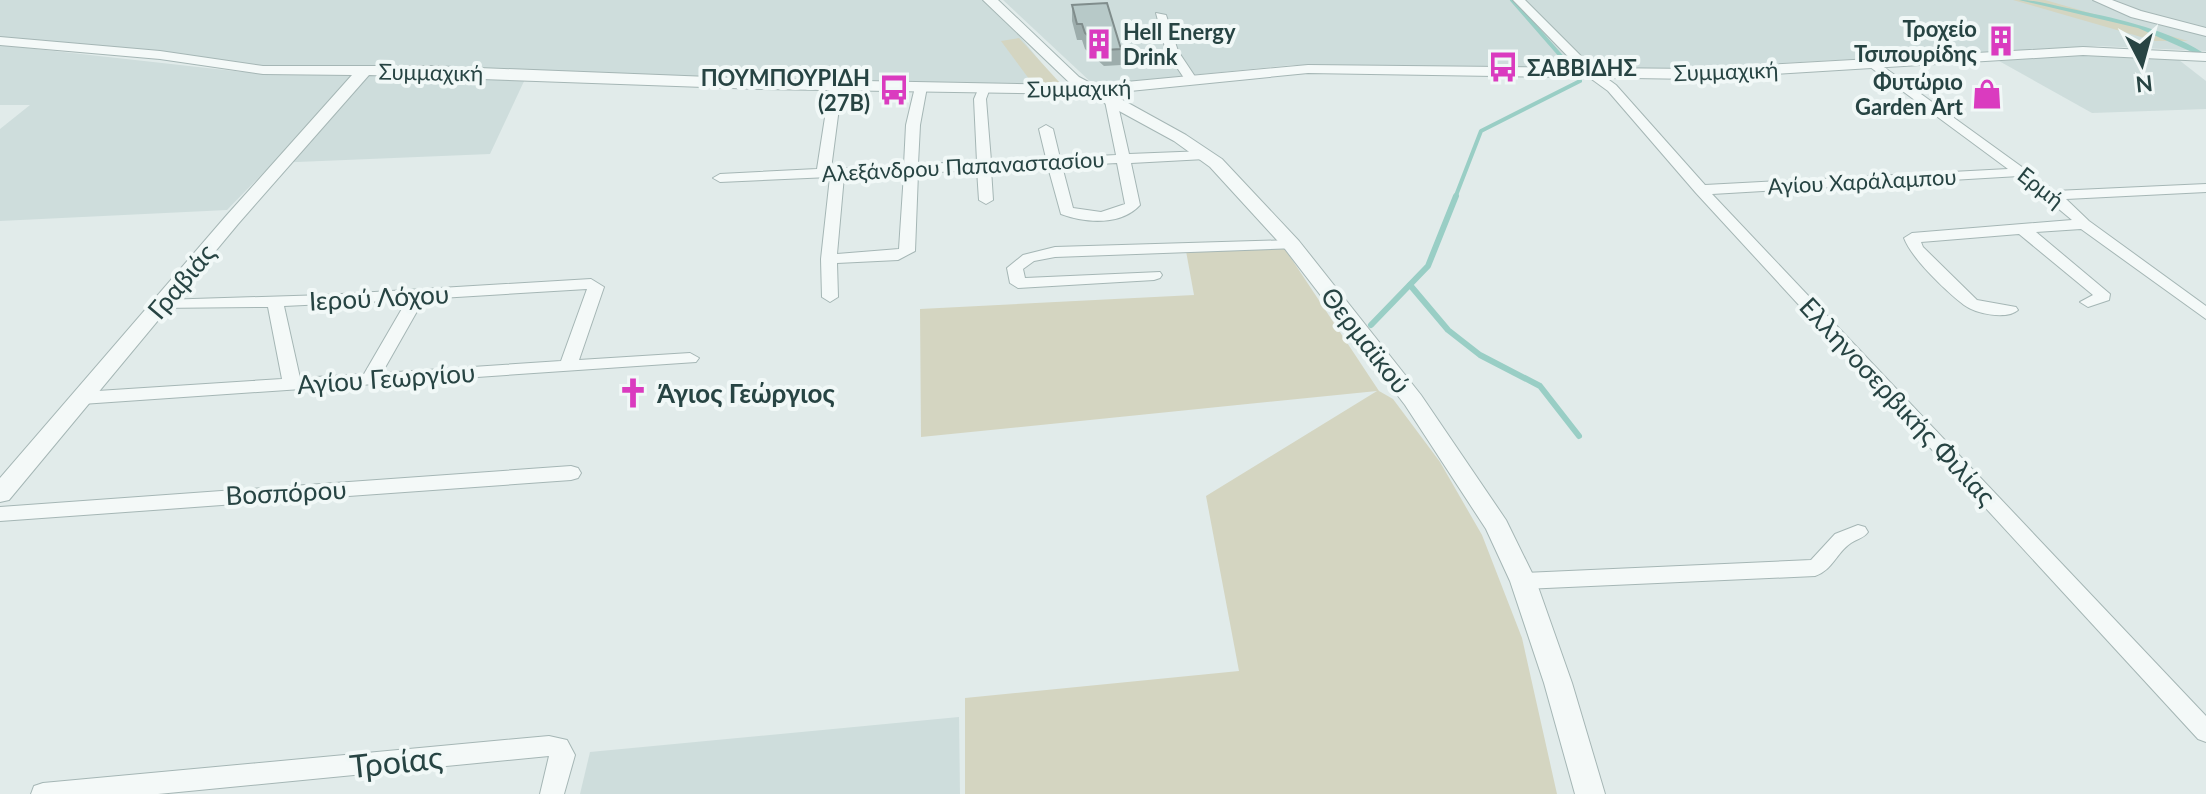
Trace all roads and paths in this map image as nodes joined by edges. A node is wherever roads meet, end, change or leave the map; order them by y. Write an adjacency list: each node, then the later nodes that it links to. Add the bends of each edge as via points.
1 (990, 0): 15 (street, Θερμαϊκού)
2 (1519, 0): 10 (street, Ελληνοσερβικής Φιλίας)
3 (2100, 0): 5 (street)
4 (1160, 15): 11 (street, via 1172,51)
5 (2206, 32)
6 (0, 41): 9 (street, Συμμαχική, via 160,55 246,69)
7 (2206, 57): 8 (street, Συμμαχική, via 2083,51)
8 (1874, 64): 10 (street, Συμμαχική, via 1711,73); 23 (street, Ερμή)
9 (365, 70): 12 (street, Συμμαχική); 39 (street, Γραβιάς)
10 (1590, 72): 11 (street, Συμμαχική, via 1336,69); 27 (street, Ελληνοσερβικής Φιλίας, via 1612,88)
11 (1192, 81): 15 (street, Συμμαχική)
12 (836, 85): 13 (street, Συμμαχική); 24 (street)
13 (921, 87): 14 (street, Συμμαχική); 22 (street)
14 (984, 88): 15 (street, Συμμαχική); 21 (street)
15 (1091, 90): 16 (street, Θερμαϊκού)
16 (1111, 101): 18 (street, Θερμαϊκού); 19 (street)
17 (1046, 129): 20 (street)
18 (1205, 155): 19 (street, Αλεξάνδρου Παπαναστασίου); 32 (street, Θερμαϊκού)
19 (1125, 158): 20 (street, Αλεξάνδρου Παπαναστασίου); 20 (street, via 1133,205 1116,214 1066,211)
20 (1053, 162): 21 (street, Αλεξάνδρου Παπαναστασίου)
21 (984, 166): 22 (street, Αλεξάνδρου Παπαναστασίου); 29 (street)
22 (911, 169): 24 (street, Αλεξάνδρου Παπαναστασίου); 33 (street, via 907,251)
23 (2022, 172): 27 (street, Αγίου Χαράλαμπου); 28 (street, Ερμή)
24 (830, 173): 25 (street, Αλεξάνδρου Παπαναστασίου); 33 (street)
25 (720, 178)
26 (2206, 188): 28 (street)
27 (1701, 190): 52 (street, Ελληνοσερβικής Φιλίας)
28 (2052, 195): 30 (street, Ερμή)
29 (986, 200)
30 (2084, 224): 31 (street); 41 (street, Ερμή)
31 (2022, 229): 38 (street, via 2102,294); 40 (street, via 1912,238 1916,249 1971,303)
32 (1292, 245): 34 (street, via 1055,252 1029,258 1015,268 1018,283); 51 (street, Θερμαϊκού, via 1456,460)
33 (829, 259): 36 (street)
34 (1154, 275)
35 (418, 295): 37 (street, Ιερού Λόχου); 43 (street, Ιερού Λόχου, via 591,284 596,287); 44 (street)
36 (830, 297)
37 (275, 301): 39 (street, Ιερού Λόχου); 45 (street)
38 (2088, 302)
39 (161, 305): 46 (street, Γραβιάς)
40 (2010, 310)
41 (2206, 314)
42 (690, 358): 43 (street, Αγίου Γεωργίου)
43 (568, 366): 44 (street, Αγίου Γεωργίου)
44 (370, 379): 45 (street, Αγίου Γεωργίου)
45 (292, 384): 46 (street, Αγίου Γεωργίου)
46 (82, 398): 48 (street, Γραβιάς)
47 (571, 473): 49 (street, Βοσπόρου)
48 (0, 494)
49 (0, 514)
50 (1858, 532): 51 (street, via 1843,536 1815,568)
51 (1523, 581): 55 (street, Θερμαϊκού)
52 (2206, 732)
53 (43, 794): 54 (street, Τροίας, via 558,747 563,755)
54 (552, 794)
55 (1590, 794)

